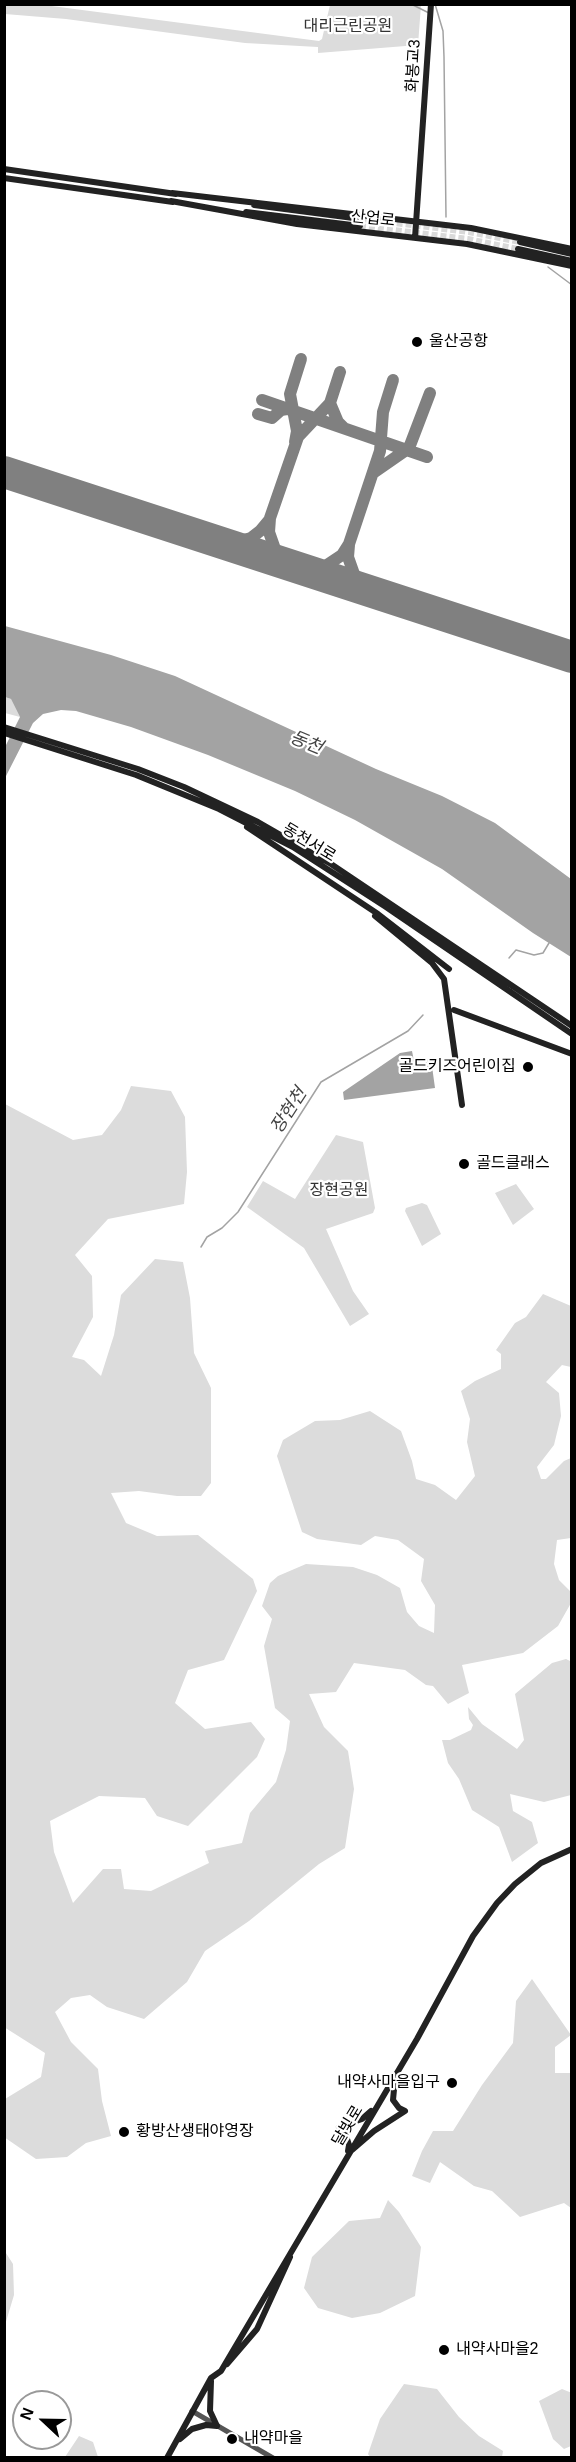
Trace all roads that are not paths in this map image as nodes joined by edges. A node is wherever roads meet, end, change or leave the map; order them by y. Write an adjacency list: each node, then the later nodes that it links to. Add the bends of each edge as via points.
1 (431, 4): 6 (main road, 화봉교3)
2 (4, 169): 4 (main road, 산업로)
3 (4, 178): 5 (main road, 산업로)
4 (172, 193): 5 (main road, 산업로, via 360,222); 6 (main road, 산업로)
5 (171, 201): 7 (main road, 산업로, via 261,218)
6 (417, 221): 7 (main road, 화봉교3); 8 (main road, 산업로, via 479,229)
7 (415, 238): 11 (main road, 산업로, via 490,248)
8 (572, 249)
9 (572, 254): 10 (main road, via 519,245)
10 (572, 261)
11 (572, 266)
12 (4, 727): 14 (main road, 동천서로)
13 (4, 733): 14 (main road, 동천서로)
14 (52, 744): 15 (main road, 동천서로); 19 (main road, 동천서로, via 184,787 295,842)
15 (219, 809): 16 (main road); 20 (main road, 동천서로, via 328,869)
16 (340, 888): 17 (main road); 22 (main road, via 432,963 444,979)
17 (449, 969)
18 (454, 1010): 21 (main road)
19 (572, 1026)
20 (572, 1034)
21 (572, 1054)
22 (462, 1105)
23 (572, 1849): 24 (main road, 달빛로, via 541,1863 486,1916)
24 (398, 2070): 25 (main road, 달빛로); 26 (main road, via 393,2100 405,2111)
25 (375, 2107): 26 (main road, 달빛로); 26 (main road, via 362,2119 339,2127 349,2145)
26 (347, 2155): 27 (main road, 달빛로)
27 (295, 2244): 28 (main road, 달빛로); 28 (main road, via 257,2329)
28 (221, 2371): 29 (main road, 달빛로)
29 (211, 2378): 30 (main road, 달빛로); 31 (main road, via 210,2411)
30 (192, 2411): 31 (street); 32 (main road, 달빛로)
31 (218, 2426): 32 (main road, via 192,2429); 34 (street)
32 (172, 2449): 33 (main road, 달빛로)
33 (167, 2457)
34 (273, 2457)

